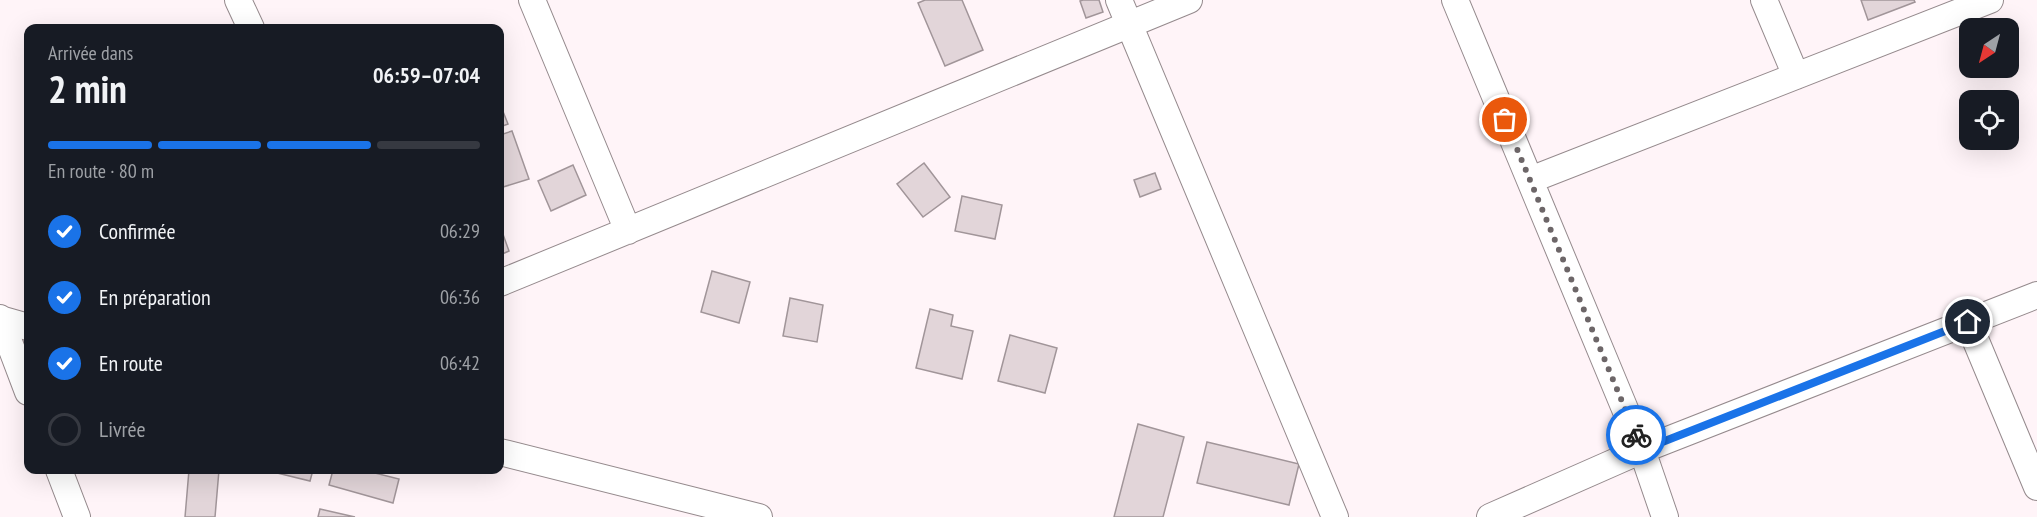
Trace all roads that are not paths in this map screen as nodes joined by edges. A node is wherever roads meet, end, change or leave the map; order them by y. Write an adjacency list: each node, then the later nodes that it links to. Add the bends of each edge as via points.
1 (238, 0): 8 (street)
2 (532, 0): 12 (street)
3 (1119, 0): 9 (street)
4 (1189, 0): 9 (street)
5 (1455, 0): 11 (street)
6 (1764, 0): 10 (street)
7 (1990, 0): 10 (street)
8 (249, 24)
9 (1129, 25): 12 (street); 25 (street)
10 (1796, 76): 11 (street)
11 (1530, 180): 19 (street)
12 (628, 231): 13 (street)
13 (504, 281)
14 (2037, 295): 16 (street)
15 (0, 318): 17 (street); 18 (street)
16 (1968, 322): 19 (street); 22 (street)
17 (24, 326)
18 (24, 381)
19 (1642, 450): 26 (street); 27 (street)
20 (504, 453): 24 (street)
21 (61, 474): 23 (street)
22 (2037, 487)
23 (77, 517)
24 (759, 517)
25 (1335, 517)
26 (1490, 517)
27 (1665, 517)

